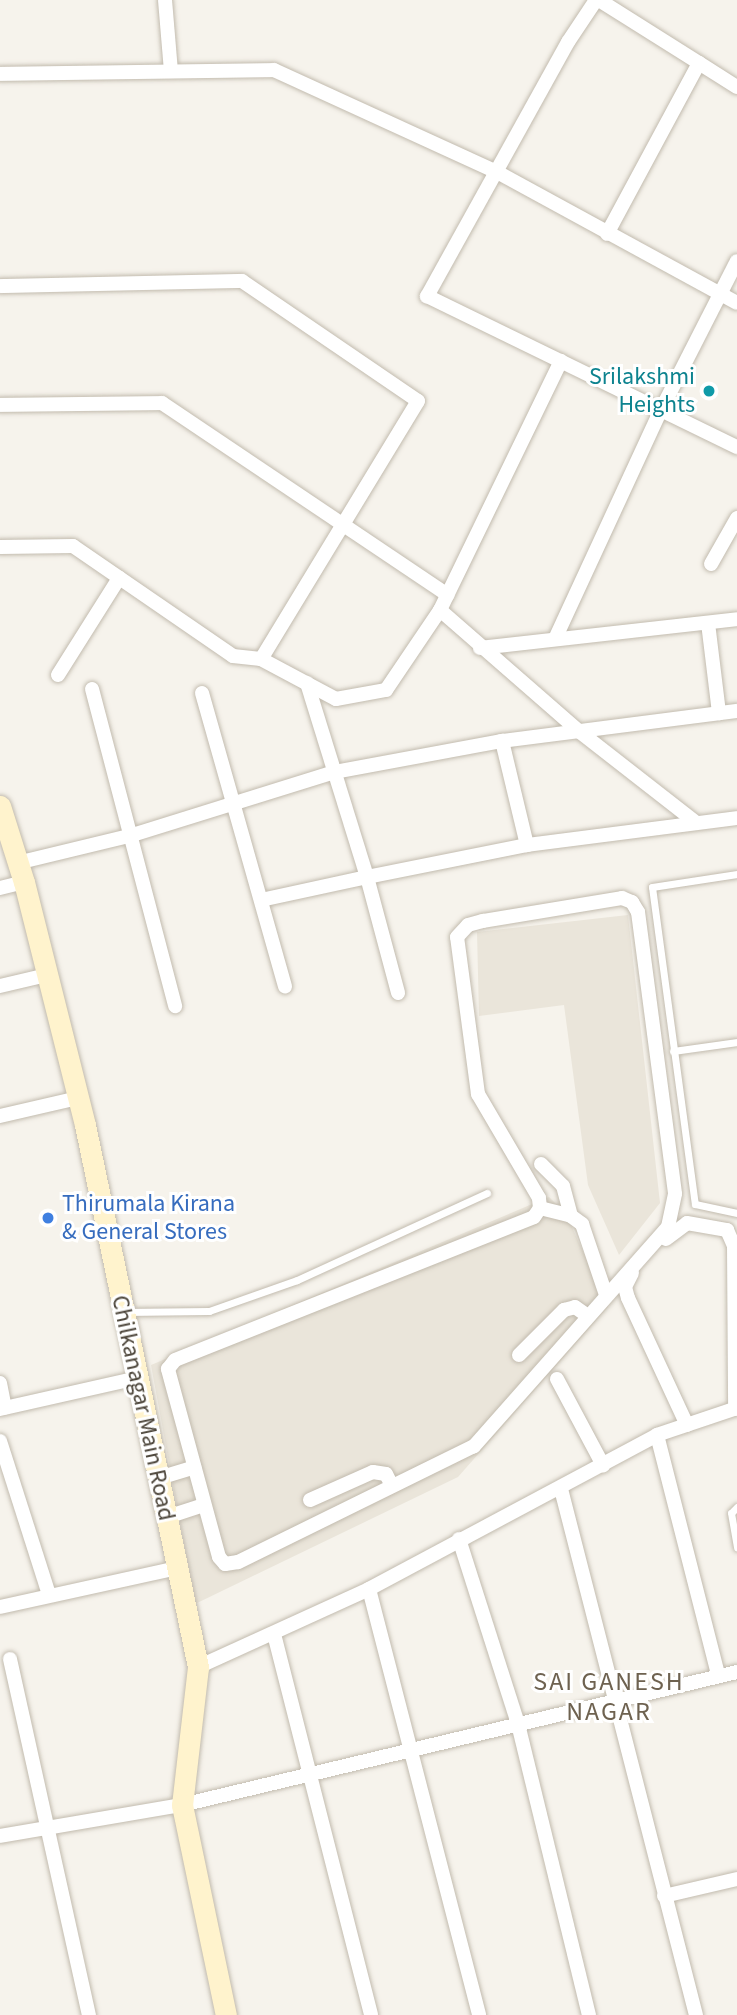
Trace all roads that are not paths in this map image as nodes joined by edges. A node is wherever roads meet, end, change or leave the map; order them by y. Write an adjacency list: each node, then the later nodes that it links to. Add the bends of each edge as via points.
1 (165, 0): 4 (street)
2 (598, 0): 3 (street); 7 (street)
3 (699, 63): 6 (street); 8 (street)
4 (171, 72): 5 (street); 7 (street, via 274,70)
5 (0, 75)
6 (737, 87)
7 (497, 172): 8 (street); 13 (street, via 427,296)
8 (607, 234): 11 (street)
9 (737, 261): 11 (street)
10 (0, 286): 18 (street, via 242,281 418,401)
11 (718, 293): 12 (street); 15 (street)
12 (737, 303)
13 (561, 361): 15 (street); 22 (street)
14 (0, 405): 18 (street, via 162,403)
15 (661, 410): 16 (street); 26 (street)
16 (737, 447)
17 (737, 518): 20 (street)
18 (344, 525): 22 (street); 28 (street)
19 (0, 547): 21 (street, via 74,546)
20 (711, 564)
21 (119, 578): 28 (street, via 233,656); 29 (street)
22 (448, 595): 23 (street)
23 (440, 610): 27 (street); 30 (street, via 386,690 336,699)
24 (737, 619): 25 (street)
25 (708, 623): 26 (street); 34 (street)
26 (555, 639): 27 (street)
27 (480, 648): 35 (street)
28 (261, 659): 30 (street)
29 (58, 675)
30 (307, 684): 37 (street)
31 (92, 689): 42 (street)
32 (202, 693): 38 (street)
33 (737, 711): 34 (street)
34 (719, 713): 35 (street)
35 (580, 732): 36 (street); 41 (street)
36 (502, 741): 37 (street); 43 (street)
37 (334, 772): 38 (street); 46 (street)
38 (234, 804): 42 (street); 48 (street)
39 (0, 806): 44 (main road, Chilkanagar Main Road)
40 (737, 818): 41 (street)
41 (694, 821): 43 (street)
42 (129, 836): 44 (street); 53 (street)
43 (527, 845): 46 (street)
44 (20, 872): 47 (street); 49 (main road, Chilkanagar Main Road)
45 (737, 874): 55 (lane, via 652,887)
46 (366, 877): 48 (street); 52 (street)
47 (0, 888)
48 (261, 900): 51 (street)
49 (47, 975): 50 (street); 56 (main road, Chilkanagar Main Road)
50 (0, 986)
51 (285, 986)
52 (398, 993)
53 (175, 1006)
54 (737, 1042): 55 (lane)
55 (673, 1051): 61 (lane, via 695,1204)
56 (78, 1098): 57 (street); 64 (main road, Chilkanagar Main Road)
57 (0, 1116)
58 (541, 1164): 62 (street, via 563,1186)
59 (486, 1193): 64 (lane, via 297,1280 209,1311)
60 (540, 1208): 62 (street); 63 (street, via 478,1094 457,937 468,925 483,921 622,898 632,902 638,912 676,1208 668,1227); 76 (street, via 519,1225 175,1360 168,1369 168,1380)
61 (737, 1213)
62 (572, 1216): 63 (street, via 582,1224)
63 (606, 1295): 65 (street)
64 (121, 1312): 67 (main road, Chilkanagar Main Road)
65 (588, 1316): 66 (street, via 575,1307 564,1310); 78 (street, via 474,1446)
66 (519, 1355)
67 (138, 1378): 71 (street); 77 (main road, Chilkanagar Main Road)
68 (556, 1379): 75 (street)
69 (0, 1383): 71 (street)
70 (736, 1408): 72 (street); 72 (street, via 734,1246 727,1230 687,1223 633,1273 625,1287)
71 (2, 1409)
72 (687, 1425): 73 (street)
73 (657, 1435): 75 (street); 94 (street)
74 (0, 1441): 88 (street)
75 (603, 1465): 79 (street)
76 (194, 1467): 77 (street); 81 (street)
77 (159, 1478): 83 (main road, Chilkanagar Main Road)
78 (392, 1486): 80 (street, via 386,1474 373,1472); 81 (street, via 225,1564)
79 (561, 1489): 84 (street); 95 (street)
80 (310, 1500)
81 (204, 1505): 83 (street)
82 (737, 1507): 85 (lane, via 731,1513)
83 (167, 1517): 86 (main road, Chilkanagar Main Road)
84 (459, 1539): 87 (street); 96 (street)
85 (737, 1547)
86 (177, 1568): 88 (street); 92 (main road, Chilkanagar Main Road)
87 (369, 1589): 90 (street); 97 (street)
88 (49, 1595): 89 (street)
89 (0, 1607)
90 (274, 1634): 92 (street); 98 (street)
91 (10, 1659): 100 (street)
92 (198, 1667): 99 (main road, Chilkanagar Main Road)
93 (737, 1672): 94 (street)
94 (718, 1675): 95 (street)
95 (613, 1700): 96 (street); 103 (street)
96 (517, 1724): 97 (street); 108 (street)
97 (409, 1750): 98 (street); 107 (street)
98 (310, 1776): 99 (street); 106 (street)
99 (182, 1805): 100 (street); 105 (main road, Chilkanagar Main Road)
100 (46, 1828): 101 (street); 104 (street)
101 (0, 1836)
102 (737, 1879): 103 (street)
103 (664, 1896): 109 (street)
104 (89, 2015)
105 (226, 2015)
106 (371, 2015)
107 (479, 2015)
108 (589, 2015)
109 (696, 2015)

